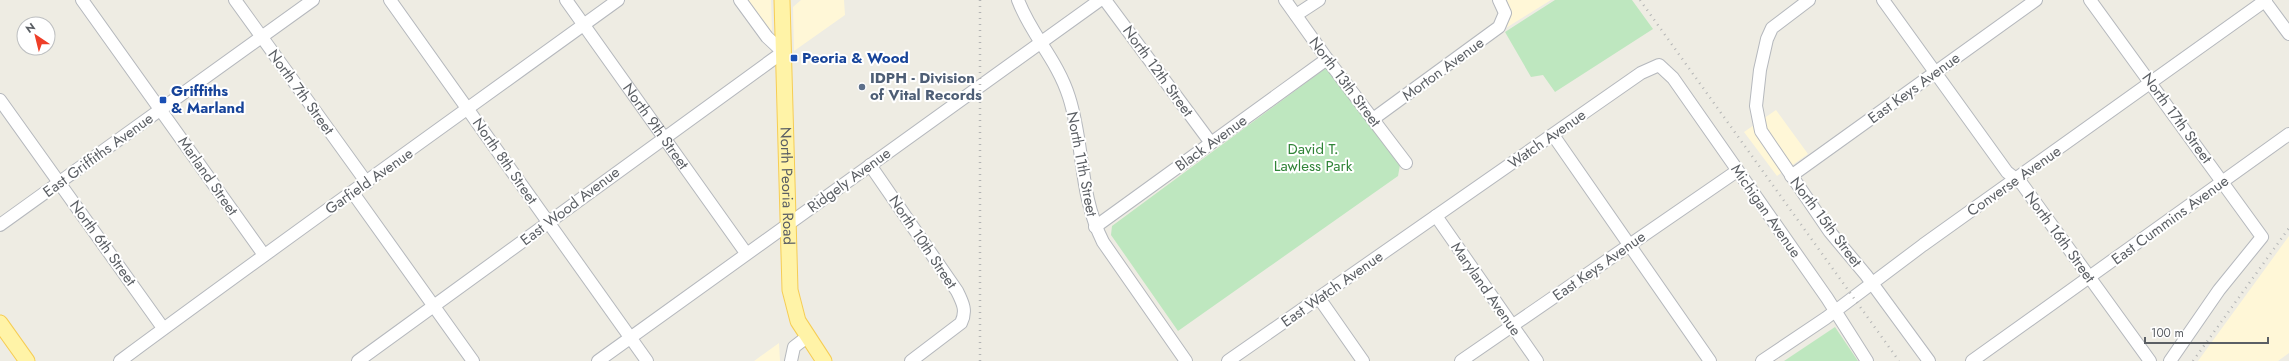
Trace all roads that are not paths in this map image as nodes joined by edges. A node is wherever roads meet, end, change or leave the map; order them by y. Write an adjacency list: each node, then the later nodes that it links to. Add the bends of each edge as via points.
1 (82, 0): 32 (street, Marland Street)
2 (235, 0): 23 (street, North 7th Street)
3 (313, 0): 23 (street, East Griffiths Avenue)
4 (390, 0): 31 (street, North 8th Street)
5 (566, 0): 21 (street, North 9th Street)
6 (618, 0): 21 (street, Garfield Avenue)
7 (740, 0): 25 (street, via 767,37)
8 (782, 0): 25 (main road, North Peoria Road)
9 (1018, 0): 24 (street, North 11th Street)
10 (1100, 0): 24 (street, Ridgely Avenue)
11 (1105, 0): 37 (street, North 12th Street)
12 (1285, 0): 20 (street, North 13th Street)
13 (1319, 0): 20 (street)
14 (1499, 0): 33 (street, Morton Avenue, via 1506,13 1499,27)
15 (1809, 0): 41 (street, North 15th Street, via 1783,18 1770,31 1764,48 1756,106 1761,131)
16 (1883, 0): 28 (street, North 16th Street)
17 (2036, 0): 28 (street, East Keys Avenue)
18 (2090, 0): 29 (street, North 17th Street)
19 (2265, 0): 22 (street); 29 (street, Converse Avenue)
20 (1296, 15): 26 (street, North 13th Street)
21 (583, 25): 31 (street, Garfield Avenue); 36 (street, North 9th Street)
22 (2289, 34)
23 (261, 36): 32 (street, East Griffiths Avenue); 45 (street, North 7th Street)
24 (1041, 42): 39 (street, Ridgely Avenue); 51 (street, North 11th Street, via 1058,68 1070,98 1084,186)
25 (783, 52): 36 (street, East Wood Avenue); 49 (main road, North Peoria Road)
26 (1327, 59): 33 (street, North 13th Street); 37 (street, Black Avenue)
27 (1659, 65): 35 (street, Watch Avenue, via 1645,70); 40 (street, Michigan Avenue, via 1673,78)
28 (1935, 72): 41 (street, East Keys Avenue); 42 (street, North 16th Street)
29 (2151, 82): 42 (street, Converse Avenue); 43 (street, North 17th Street)
30 (0, 100): 44 (street, North 6th Street)
31 (468, 108): 45 (street, Garfield Avenue); 48 (street, North 8th Street)
32 (160, 110): 44 (street, East Griffiths Avenue); 54 (street, Marland Street)
33 (1373, 119): 38 (street, North 13th Street)
34 (2289, 134): 43 (street, East Cummins Avenue)
35 (1553, 135): 47 (street, Watch Avenue); 52 (street)
36 (663, 138): 48 (street, East Wood Avenue); 53 (street, North 9th Street)
37 (1210, 143): 51 (street, Black Avenue)
38 (1406, 163)
39 (870, 165): 49 (street, Ridgely Avenue); 73 (street, North 10th Street, via 964,306 964,317 960,323)
40 (1737, 171): 52 (street, East Keys Avenue); 59 (street, Michigan Avenue)
41 (1791, 176): 56 (street, North 15th Street, via 1830,232)
42 (2015, 180): 55 (street, North 16th Street, via 2022,184); 56 (street, Converse Avenue)
43 (2223, 182): 55 (street, East Cummins Avenue); 85 (street, North 17th Street, via 2262,237 2219,290)
44 (60, 183): 50 (street, East Griffiths Avenue); 62 (street, North 6th Street)
45 (367, 183): 46 (street, Garfield Avenue)
46 (353, 193): 54 (street, Garfield Avenue); 58 (street)
47 (1436, 216): 57 (street, East Watch Avenue); 61 (street, Maryland Avenue)
48 (548, 222): 58 (street, East Wood Avenue); 64 (street, North 8th Street)
49 (788, 224): 53 (street, Ridgely Avenue); 63 (main road, North Peoria Road, via 791,297 795,315)
50 (0, 225)
51 (1095, 227): 74 (street, North 11th Street)
52 (1629, 245): 61 (street, East Keys Avenue); 79 (street)
53 (746, 254): 64 (street, Ridgely Avenue)
54 (264, 255): 62 (street, Garfield Avenue)
55 (2090, 276): 83 (street, East Cummins Avenue); 84 (street, North 16th Street)
56 (1872, 283): 59 (street, Converse Avenue); 82 (street, North 15th Street)
57 (1319, 298): 75 (street, East Watch Avenue); 76 (street)
58 (434, 306): 67 (street, East Wood Avenue); 68 (street)
59 (1835, 312): 80 (street, Converse Avenue); 81 (street, Michigan Avenue)
60 (0, 323): 65 (main road)
61 (1512, 326): 77 (street, East Keys Avenue); 78 (street, Maryland Avenue)
62 (163, 328): 66 (street, Garfield Avenue)
63 (807, 337): 71 (street, via 794,347); 72 (main road)
64 (631, 338): 69 (street, Ridgely Avenue); 70 (street, North 8th Street)
65 (27, 361)
66 (120, 361)
67 (358, 361)
68 (473, 361)
69 (598, 361)
70 (647, 361)
71 (791, 361)
72 (824, 361)
73 (911, 361)
74 (1186, 361)
75 (1228, 361)
76 (1363, 361)
77 (1461, 361)
78 (1537, 361)
79 (1710, 361)
80 (1762, 361)
81 (1867, 361)
82 (1928, 361)
83 (1972, 361)
84 (2150, 361)
85 (2170, 361)

